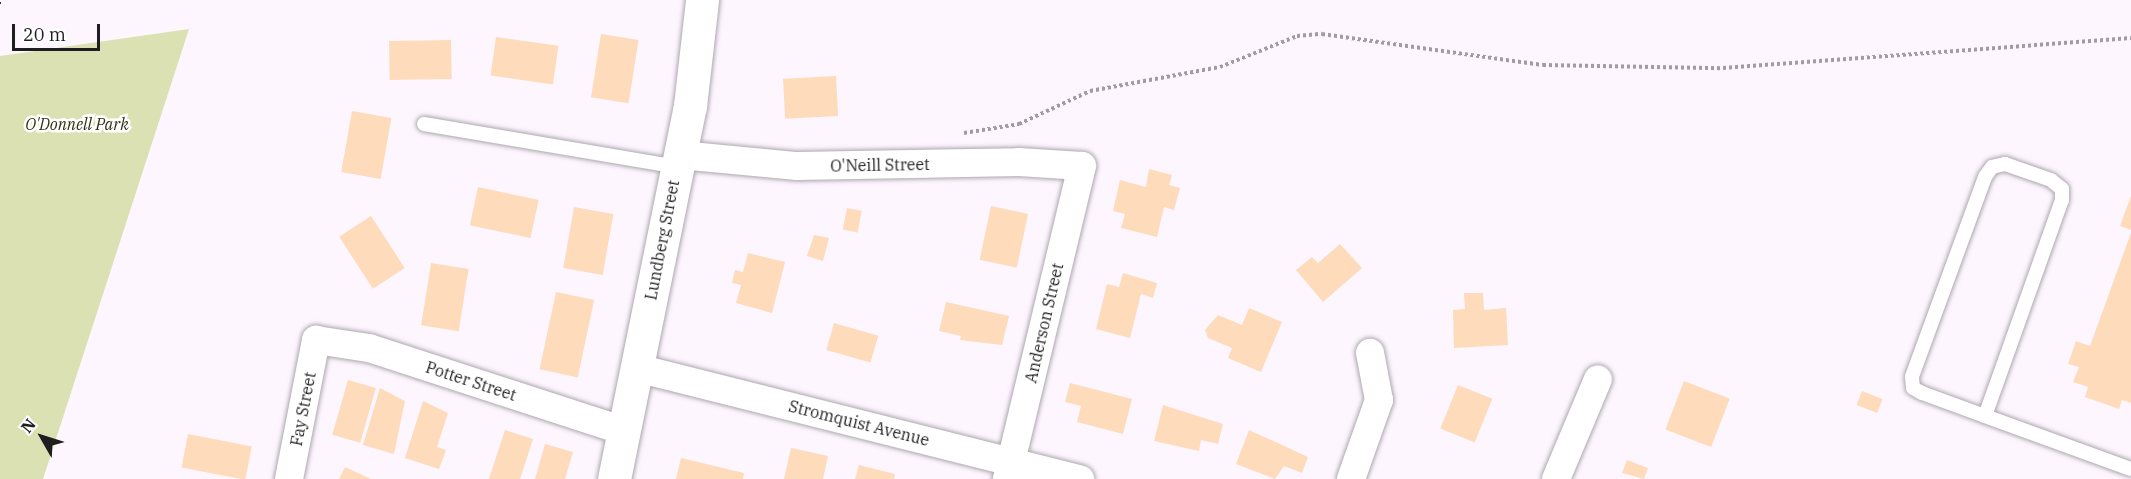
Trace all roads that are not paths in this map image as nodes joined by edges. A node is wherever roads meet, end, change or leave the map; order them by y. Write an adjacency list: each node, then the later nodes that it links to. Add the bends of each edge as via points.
1 (701, 10): 3 (street, Lundberg Street)
2 (424, 124): 3 (lane)
3 (678, 161): 4 (street, O'Neill Street); 7 (street, Lundberg Street)
4 (1082, 166): 12 (street, Anderson Street)
5 (316, 340): 10 (street, Potter Street, via 369,348); 13 (street, Fay Street)
6 (1370, 353): 16 (street, via 1378,400)
7 (637, 368): 10 (street, Lundberg Street); 12 (street, Stromquist Avenue)
8 (1598, 379): 17 (street)
9 (1985, 416): 9 (lane, via 2062,189 2051,180 2005,164 1992,167 1984,177 1912,377 1913,388 1922,393); 11 (lane)
10 (624, 431): 14 (street, Lundberg Street)
11 (2131, 469)
12 (1010, 470): 15 (street, Stromquist Avenue)
13 (289, 479)
14 (614, 479)
15 (1080, 479)
16 (1351, 479)
17 (1556, 479)

